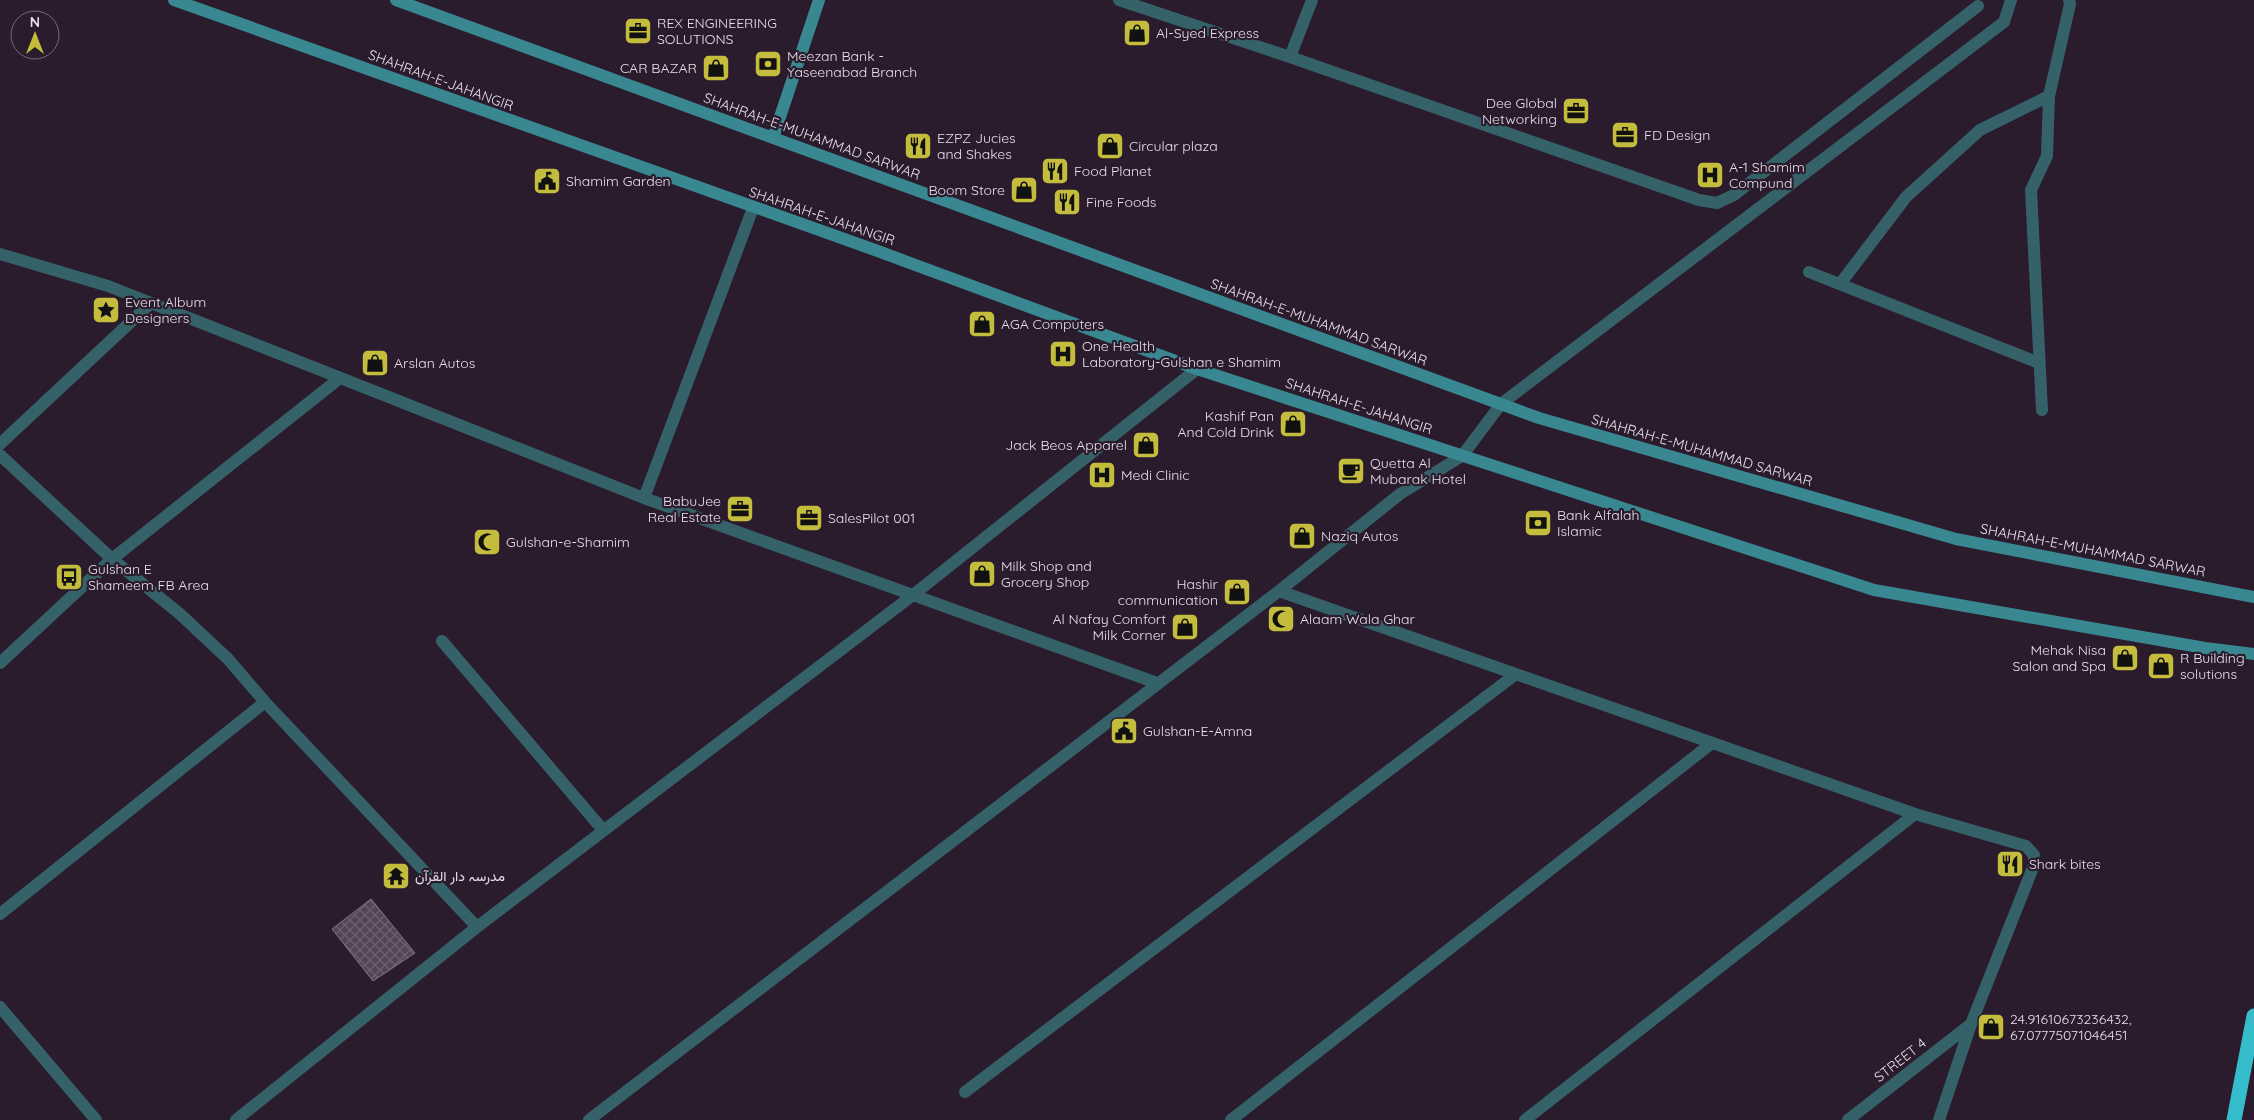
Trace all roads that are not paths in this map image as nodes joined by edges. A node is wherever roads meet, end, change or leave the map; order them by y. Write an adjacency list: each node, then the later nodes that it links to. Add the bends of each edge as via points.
1 (174, 0): 12 (main road, SHAHRAH-E-JAHANGIR)
2 (396, 0): 11 (main road, SHAHRAH-E-MUHAMMAD SARWAR)
3 (820, 0): 11 (main road)
4 (1119, 0): 9 (street)
5 (1312, 0): 9 (street)
6 (2011, 0): 20 (street, via 2004,22)
7 (2069, 0): 10 (street)
8 (1978, 6): 9 (street, via 1734,195 1717,203 1698,200)
9 (1290, 57)
10 (2049, 96): 15 (street, via 1980,130 1906,196); 17 (street, via 2047,156 2031,190)
11 (773, 138): 20 (main road, SHAHRAH-E-MUHAMMAD SARWAR)
12 (753, 208): 18 (main road, SHAHRAH-E-JAHANGIR); 25 (street)
13 (0, 254): 16 (street, via 108,286)
14 (1808, 272): 15 (street)
15 (1840, 284): 17 (street)
16 (151, 303): 19 (street); 22 (street)
17 (2039, 363): 21 (street)
18 (1197, 369): 24 (main road, SHAHRAH-E-JAHANGIR); 28 (street)
19 (340, 378): 25 (street); 26 (street)
20 (1501, 404): 24 (street); 29 (main road, SHAHRAH-E-MUHAMMAD SARWAR, via 1539,418 1956,539)
21 (2042, 410)
22 (0, 444)
23 (0, 455): 26 (street)
24 (1462, 456): 27 (street, via 1400,494); 31 (main road, via 1874,590)
25 (644, 498): 28 (street)
26 (112, 559): 32 (street); 35 (street, via 228,658)
27 (1279, 591): 33 (street); 34 (street)
28 (913, 595): 34 (street); 38 (street)
29 (2254, 597)
30 (442, 642): 38 (street)
31 (2254, 654)
32 (0, 663)
33 (1516, 674): 36 (street); 44 (street)
34 (1157, 683): 47 (street)
35 (265, 702): 39 (street); 40 (street)
36 (1712, 743): 37 (street); 48 (street)
37 (1915, 814): 43 (street, via 2026,846 2034,855 2034,865); 49 (street)
38 (603, 830): 40 (street)
39 (0, 914)
40 (477, 927): 46 (street)
41 (0, 1007): 45 (street)
42 (2254, 1016): 52 (highway)
43 (1971, 1024): 50 (street, STREET 4); 51 (street)
44 (965, 1092)
45 (96, 1120)
46 (236, 1120)
47 (589, 1120)
48 (1231, 1120)
49 (1525, 1120)
50 (1848, 1120)
51 (1939, 1120)
52 (2234, 1120)

